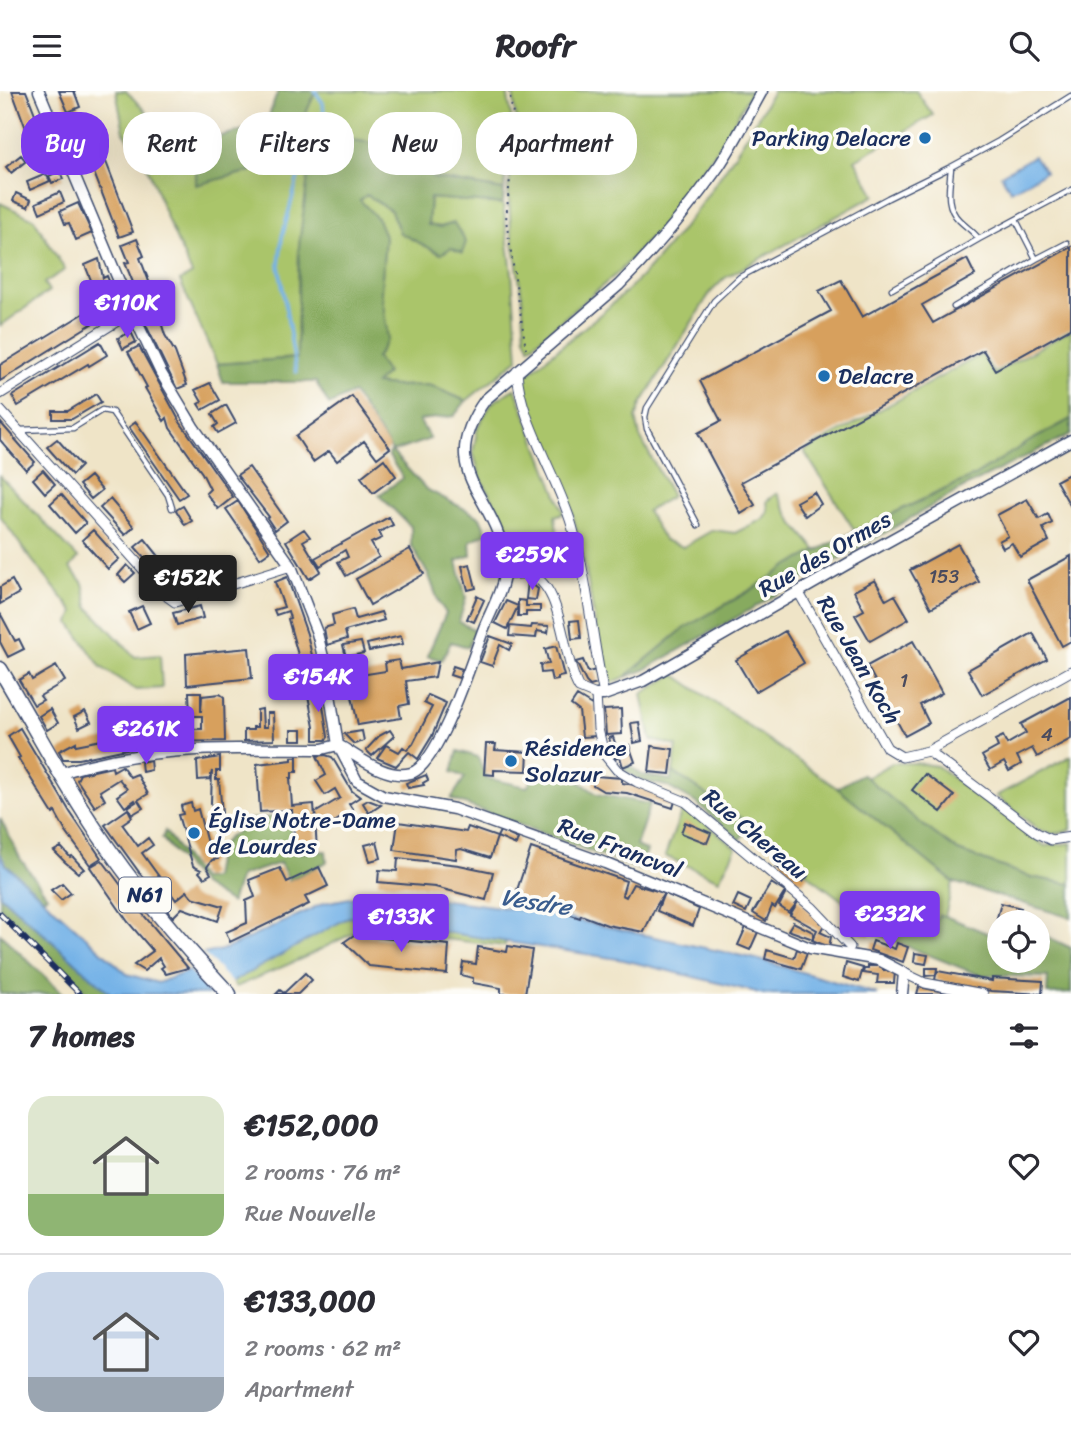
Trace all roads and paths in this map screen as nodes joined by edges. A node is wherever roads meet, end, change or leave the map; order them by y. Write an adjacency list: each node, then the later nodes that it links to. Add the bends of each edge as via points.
1 (39, 91): 13 (street, Rue Francval)
2 (509, 91): 14 (path, via 515,125 506,220)
3 (762, 91): 14 (street, via 720,164 681,218 619,285)
4 (1071, 96): 5 (lane)
5 (951, 167): 8 (lane, via 949,203 958,220); 21 (lane, via 740,277 714,301 645,417)
6 (1071, 190): 7 (lane)
7 (1016, 220): 8 (lane); 10 (lane)
8 (979, 239): 11 (lane)
9 (1067, 243): 10 (lane)
10 (1036, 259): 12 (lane)
11 (892, 289)
12 (954, 306)
13 (132, 312): 16 (street); 22 (street, Rue Francval, via 194,428)
14 (529, 360): 15 (street)
15 (517, 371): 23 (street, via 474,415 467,428 464,455 469,477 496,524); 27 (street, Rue Chereau, via 521,402 572,524)
16 (0, 394)
17 (0, 410): 18 (street)
18 (20, 430): 20 (lane, via 73,428 102,410 112,412); 22 (street, via 175,602)
19 (1071, 440): 24 (street, Rue des Ormes)
20 (172, 508)
21 (698, 525)
22 (291, 566): 28 (street, Rue Francval, via 317,633)
23 (505, 575): 27 (street, via 527,573 544,584 556,608 574,680 579,688); 28 (street, via 453,713 426,761 412,773 386,772)
24 (799, 593): 27 (street, Rue des Ormes, via 643,681); 29 (street, Rue Jean Koch, via 887,748 902,757)
25 (0, 669): 30 (main road, N61)
26 (1071, 671): 29 (street, Rue Jean Koch)
27 (600, 695): 32 (street, Rue Chereau, via 598,729 604,754 617,770 686,801 813,908)
28 (338, 745): 30 (street, via 153,752); 33 (street, Rue Francval, via 357,781 384,796 454,809 605,863 810,948 879,960)
29 (928, 751): 31 (street, via 1037,833 1051,840)
30 (60, 774): 34 (main road, N61, via 97,831 194,957)
31 (1071, 837)
32 (850, 947)
33 (904, 984): 35 (street, via 925,983)
34 (229, 994)
35 (983, 994)

